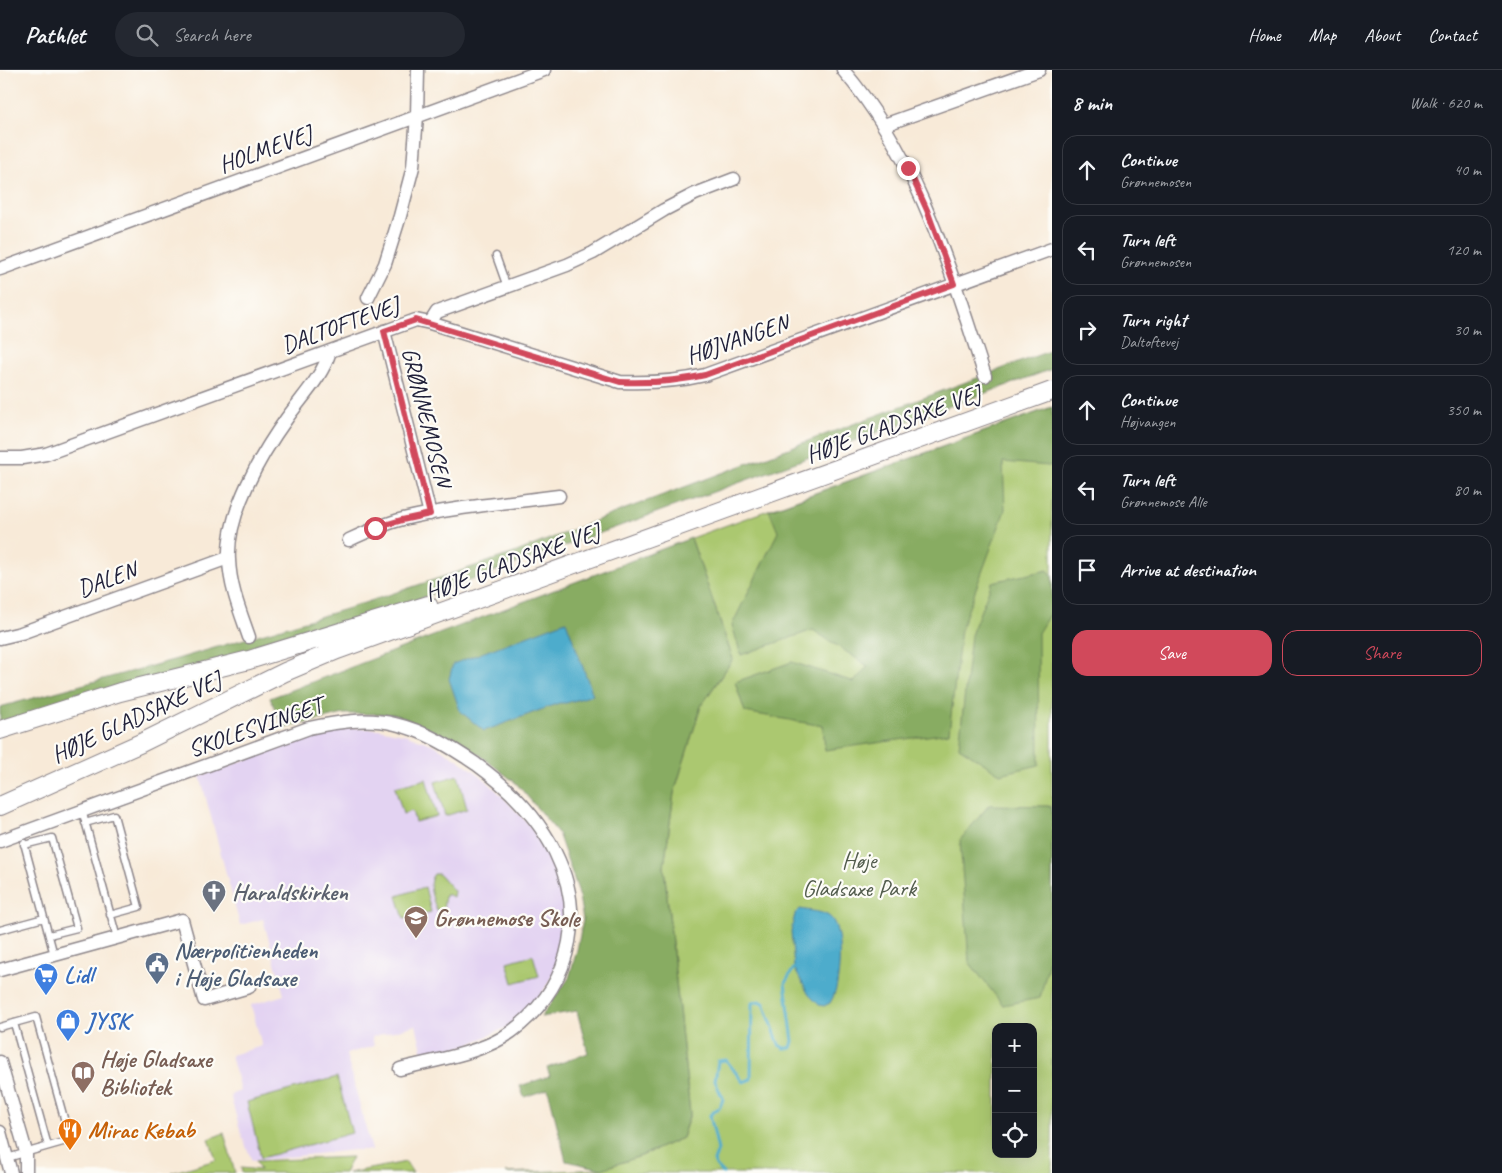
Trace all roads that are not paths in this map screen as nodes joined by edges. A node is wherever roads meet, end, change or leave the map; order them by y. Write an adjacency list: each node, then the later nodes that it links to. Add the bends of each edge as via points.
1 (418, 70): 5 (street)
2 (544, 70): 5 (street, HOLMEVEJ)
3 (843, 70): 6 (street)
4 (1039, 70): 6 (street)
5 (417, 116): 10 (street, HOLMEVEJ); 13 (street, via 413,167 400,216 385,264)
6 (884, 125): 11 (street, via 927,210)
7 (734, 179): 12 (street, DALTOFTEVEJ, via 664,210 593,253)
8 (1052, 249): 11 (street, HØJVANGEN)
9 (496, 256): 12 (lane)
10 (0, 269)
11 (954, 284): 14 (street, HØJVANGEN, via 705,375 650,384 620,382); 17 (street)
12 (507, 286): 14 (street, DALTOFTEVEJ, via 438,312)
13 (368, 298)
14 (430, 323): 15 (street, DALTOFTEVEJ, via 416,320)
15 (384, 331): 16 (street, DALTOFTEVEJ); 22 (street, GRØNNEMOSEN)
16 (330, 351): 20 (street, DALTOFTEVEJ, via 46,454); 24 (street, via 326,365 259,461 233,524)
17 (985, 376)
18 (1052, 380): 27 (street, HØJE GLADSAXE VEJ, via 415,610 249,660 120,692)
19 (1052, 391): 28 (street, HØJE GLADSAXE VEJ, via 337,650)
20 (0, 458)
21 (559, 496): 22 (street, GRØNNEMOSEN)
22 (430, 514): 23 (street, GRØNNEMOSEN, via 375,528)
23 (349, 540)
24 (228, 558): 25 (street, via 235,598); 26 (street, DALEN)
25 (250, 636)
26 (0, 638)
27 (0, 730)
28 (0, 806)
29 (82, 810): 30 (lane); 31 (street, SKOLESVINGET); 44 (street, SKOLESVINGET, via 309,728 340,721 394,723 425,733 494,777 523,805 546,835 560,862 568,887 572,926 568,949 558,977 542,1001 524,1022 501,1039)
30 (85, 823): 33 (lane); 33 (lane, via 114,815 139,907)
31 (23, 839): 32 (street, SKOLESVINGET); 34 (lane); 36 (lane, via 52,838 77,928)
32 (0, 841)
33 (110, 914): 37 (lane)
34 (44, 918): 35 (lane); 36 (lane)
35 (0, 930)
36 (49, 935): 38 (lane)
37 (117, 938): 38 (street); 40 (street, via 182,920 204,1000)
38 (54, 955): 39 (street)
39 (0, 970)
40 (249, 987)
41 (14, 1023): 42 (lane); 46 (lane); 46 (lane, via 36,1017 70,1140)
42 (0, 1027)
43 (0, 1062): 47 (street)
44 (400, 1069)
45 (0, 1132): 48 (street)
46 (48, 1146): 47 (lane)
47 (26, 1152): 48 (lane); 50 (street)
48 (7, 1158): 49 (street)
49 (11, 1173)
50 (26, 1173)

